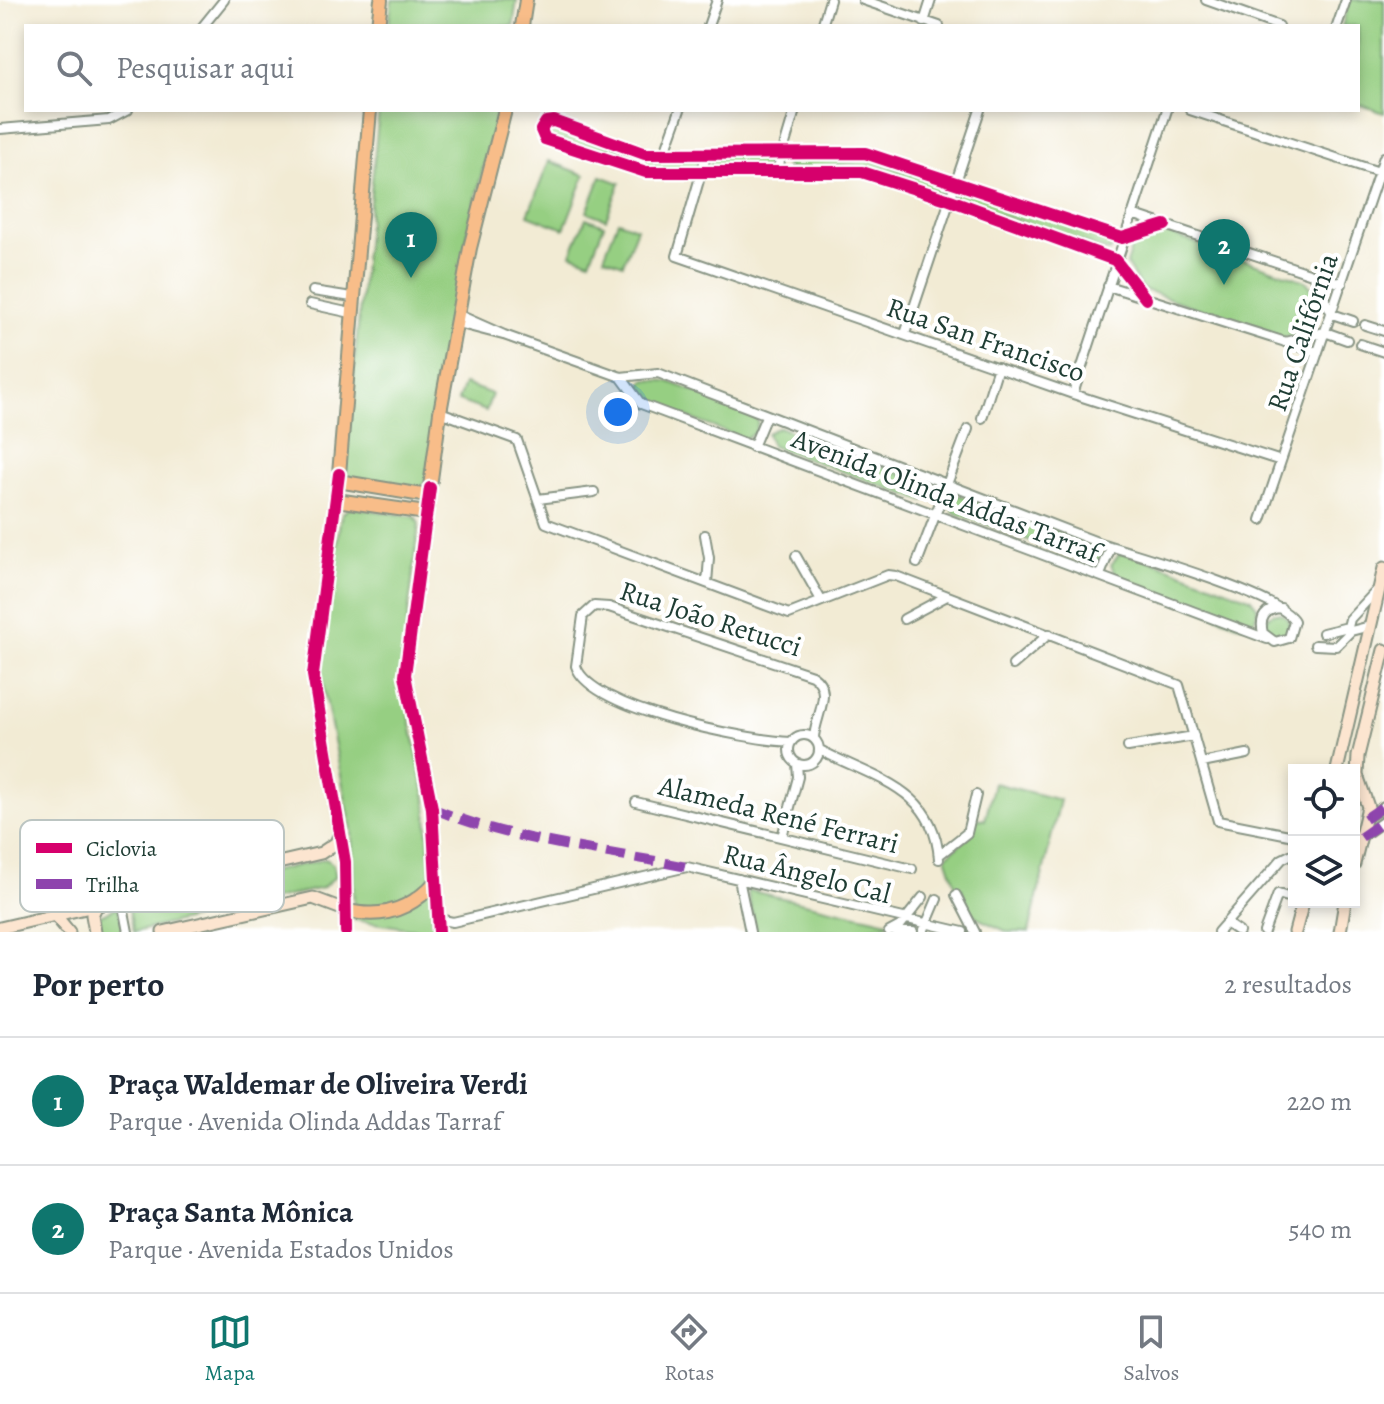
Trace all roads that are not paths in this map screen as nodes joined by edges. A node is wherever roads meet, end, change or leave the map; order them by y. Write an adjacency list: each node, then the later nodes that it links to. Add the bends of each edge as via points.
1 (224, 0): 11 (street)
2 (381, 0): 12 (main road)
3 (526, 0): 13 (main road)
4 (717, 0): 14 (street)
5 (830, 0): 15 (street)
6 (863, 0): 10 (street)
7 (931, 0): 10 (street)
8 (1206, 0): 17 (street)
9 (1346, 0): 18 (street)
10 (924, 22): 16 (street)
11 (205, 24)
12 (378, 24)
13 (522, 24)
14 (709, 24)
15 (823, 24)
16 (932, 24)
17 (1273, 24)
18 (1338, 24)
19 (124, 112): 27 (street, via 109,120)
20 (370, 112): 46 (main road)
21 (504, 112): 52 (main road)
22 (679, 112): 30 (street)
23 (794, 112): 28 (street)
24 (979, 112): 35 (street)
25 (1166, 112): 37 (street)
26 (1196, 112): 33 (street)
27 (0, 129)
28 (782, 151): 29 (street); 32 (street); 35 (street, via 865,153)
29 (707, 153): 30 (street); 34 (street)
30 (664, 155): 34 (street, via 645,154 554,121 541,130 545,139 646,172)
31 (1384, 157): 33 (street, Rua Califórnia)
32 (777, 171): 34 (street); 36 (street, via 862,172)
33 (1379, 172): 42 (street, Rua Califórnia)
34 (703, 175): 57 (street, Rua San Francisco, via 677,256)
35 (956, 181): 36 (street); 39 (street)
36 (950, 200): 40 (street); 57 (street)
37 (1132, 214): 38 (street); 39 (street)
38 (1165, 225): 39 (street); 41 (street)
39 (1122, 238): 40 (street)
40 (1115, 260): 43 (street); 47 (street)
41 (1313, 275): 42 (street); 51 (street)
42 (1342, 284): 51 (street, Rua Califórnia)
43 (1108, 286): 47 (street); 65 (street)
44 (313, 291): 45 (street)
45 (324, 293): 46 (street); 49 (street)
46 (352, 297): 50 (main road)
47 (1146, 299): 59 (street)
48 (310, 304): 49 (street)
49 (322, 307): 50 (street)
50 (351, 313): 72 (main road)
51 (1332, 314): 53 (street); 56 (street, Rua Califórnia)
52 (458, 319): 64 (street, Avenida Olinda Addas Tarraf); 66 (main road)
53 (1353, 321)
54 (1365, 325): 55 (street)
55 (1384, 331)
56 (1325, 332): 58 (street); 59 (street); 61 (street, Rua Califórnia)
57 (905, 334): 63 (street, Rua San Francisco)
58 (1347, 340)
59 (1284, 342): 61 (street)
60 (1360, 344): 62 (street)
61 (1317, 352): 71 (street, Rua Califórnia)
62 (1384, 352)
63 (998, 367): 65 (street, Rua San Francisco); 68 (street)
64 (621, 377): 67 (street, Avenida Olinda Addas Tarraf, via 658,373); 70 (street, Avenida Olinda Addas Tarraf, via 641,404)
65 (1073, 394): 71 (street, Rua San Francisco)
66 (440, 412): 75 (main road); 76 (street, via 517,440)
67 (766, 416): 70 (street); 73 (street, Avenida Olinda Addas Tarraf)
68 (982, 418)
69 (968, 429): 73 (street)
70 (753, 447): 78 (street, Avenida Olinda Addas Tarraf)
71 (1281, 461): 80 (street, Rua Califórnia)
72 (338, 481): 75 (main road); 77 (main road)
73 (946, 484): 78 (street); 82 (street, Avenida Olinda Addas Tarraf)
74 (594, 492): 76 (street)
75 (428, 496): 79 (main road)
76 (538, 499): 87 (street, via 546,523)
77 (336, 500): 79 (main road); 119 (main road, via 313,675)
78 (936, 512): 84 (street); 86 (street, Avenida Olinda Addas Tarraf)
79 (426, 513): 130 (main road, via 405,675 432,808)
80 (1261, 520)
81 (705, 535): 87 (street)
82 (1111, 547): 86 (street); 91 (street, Avenida Olinda Addas Tarraf)
83 (796, 556): 90 (street)
84 (917, 563)
85 (1384, 568): 88 (main road)
86 (1100, 575): 96 (street, Avenida Olinda Addas Tarraf)
87 (707, 583): 90 (street, via 789,614)
88 (1379, 587): 93 (street); 94 (main road)
89 (947, 596): 90 (street, via 888,575); 92 (street); 95 (street)
90 (821, 600)
91 (1281, 608): 96 (street, via 1262,618); 96 (street, via 1293,617 1293,632 1282,641)
92 (904, 619)
93 (1350, 625): 94 (street); 98 (street, via 1341,643); 98 (street, via 1325,632)
94 (1370, 626): 111 (main road)
95 (1049, 634): 100 (street); 103 (street, via 1179,685)
96 (1268, 639)
97 (1316, 644): 98 (street)
98 (1329, 647)
99 (1384, 650): 112 (main road)
100 (1013, 665)
101 (814, 722): 102 (street); 104 (street); 105 (street, Rua João Retucci, via 824,697 823,686 812,675 609,607 594,606 583,616 576,666 588,684 687,725)
102 (804, 734): 104 (street); 105 (street)
103 (1194, 736): 106 (street); 109 (street)
104 (814, 738): 107 (street)
105 (790, 745): 110 (street)
106 (1128, 747)
107 (819, 753): 110 (street); 114 (street, via 870,772 919,806 933,827 939,857 967,833)
108 (1247, 754): 109 (street)
109 (1202, 763): 122 (street, via 1218,821)
110 (801, 764): 120 (street)
111 (1338, 764)
112 (1357, 764)
113 (1360, 788): 117 (main road, via 1367,796)
114 (976, 795)
115 (636, 802): 120 (street, Alameda René Ferrari)
116 (1384, 806): 117 (street)
117 (1365, 819): 121 (main road)
118 (1384, 821): 121 (street)
119 (339, 824): 127 (main road, via 336,843 321,853); 140 (main road)
120 (782, 837): 128 (street, Alameda René Ferrari)
121 (1361, 837): 123 (main road)
122 (1288, 838)
123 (1360, 841)
124 (1288, 852): 126 (street)
125 (1288, 856): 126 (street)
126 (1282, 859): 147 (street)
127 (284, 862)
128 (912, 869)
129 (739, 879): 146 (street, Rua Ângelo Cal); 148 (street, Rua Ângelo Cal, via 687,867); 156 (street)
130 (436, 881): 140 (main road, via 423,896 388,913); 148 (main road)
131 (1288, 892): 132 (street)
132 (1278, 894): 135 (street); 164 (street)
133 (956, 895): 161 (street)
134 (923, 897): 146 (street)
135 (1288, 898)
136 (937, 899): 150 (street)
137 (284, 905): 140 (main road, via 313,898)
138 (1297, 908): 165 (main road)
139 (1344, 908): 166 (main road)
140 (345, 910): 155 (main road)
141 (74, 912): 145 (main road)
142 (94, 912): 152 (main road)
143 (124, 912): 153 (street)
144 (251, 912): 154 (main road)
145 (56, 916): 149 (main road); 151 (main road)
146 (903, 919): 150 (street, Rua Ângelo Cal); 157 (street)
147 (1226, 923): 162 (street); 163 (street)
148 (438, 926)
149 (0, 928)
150 (925, 928): 160 (street, Rua Ângelo Cal)
151 (69, 932)
152 (95, 932)
153 (128, 932)
154 (163, 932)
155 (346, 932)
156 (750, 932)
157 (889, 932)
158 (895, 932): 159 (street)
159 (913, 932)
160 (963, 932)
161 (975, 932)
162 (1220, 932)
163 (1239, 932)
164 (1264, 932)
165 (1295, 932)
166 (1340, 932)

